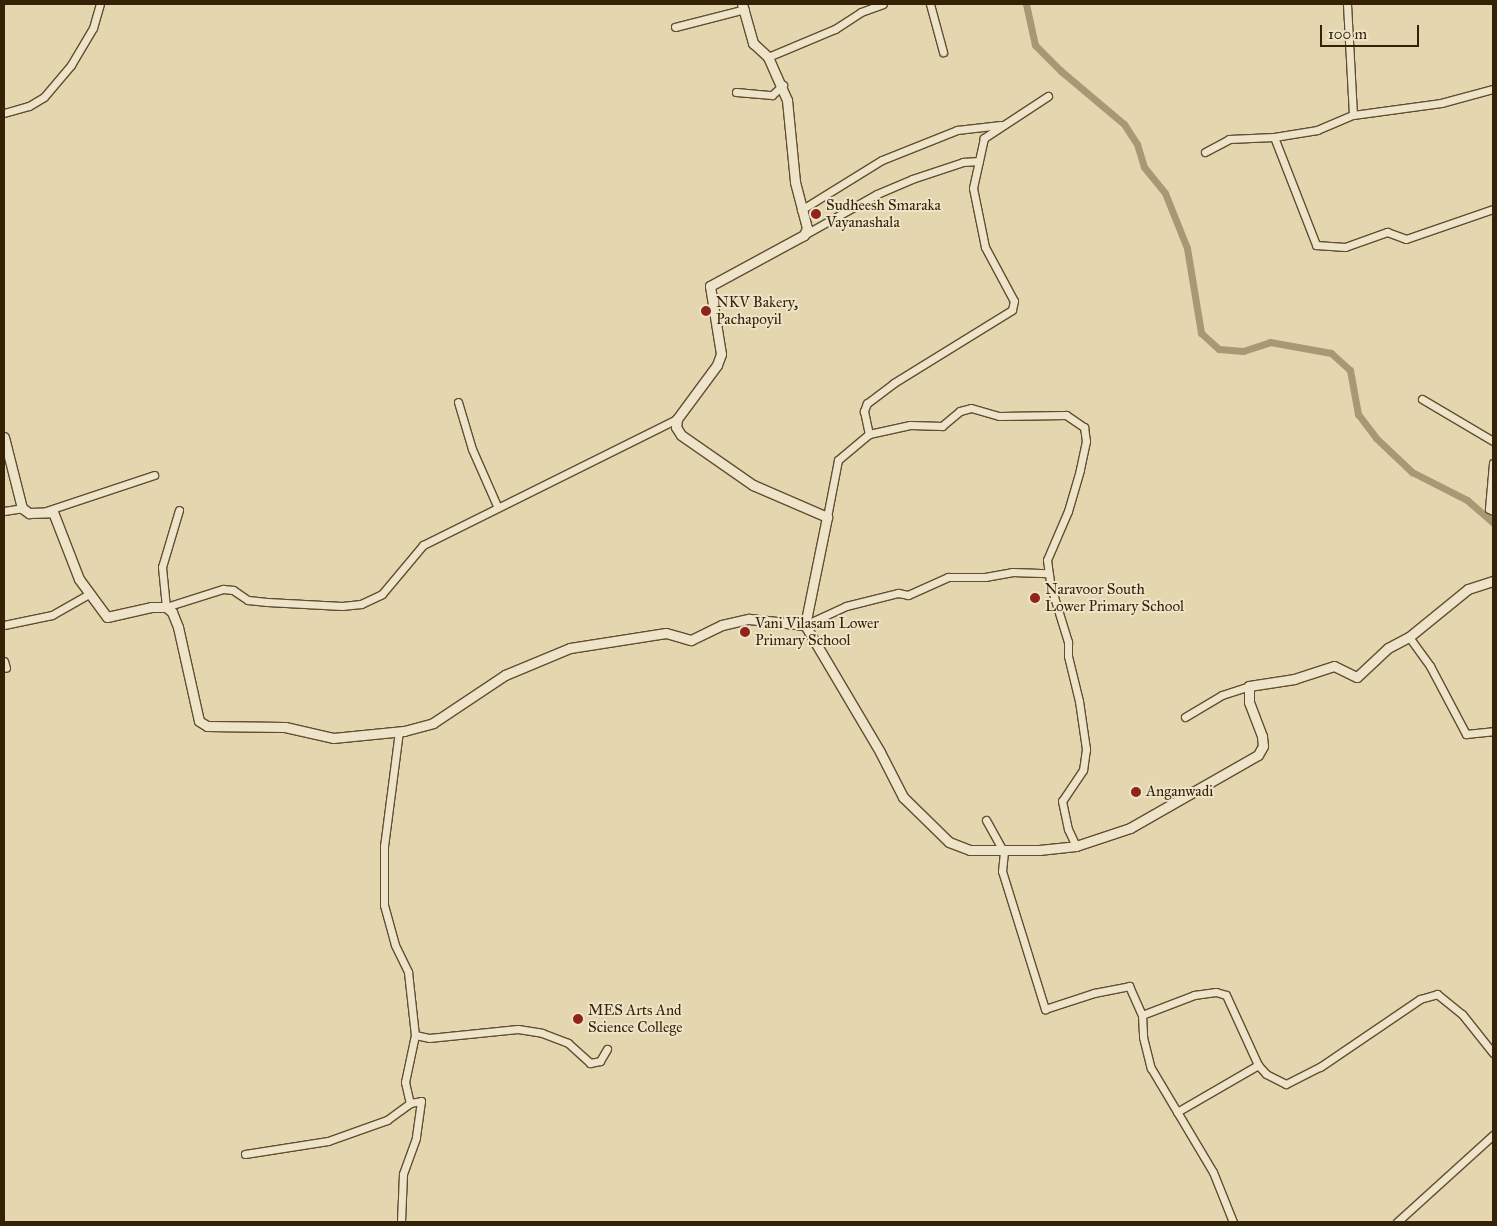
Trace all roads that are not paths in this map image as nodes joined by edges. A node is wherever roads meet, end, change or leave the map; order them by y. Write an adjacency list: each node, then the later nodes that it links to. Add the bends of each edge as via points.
1 (100, 4): 13 (street, via 93,28 75,58 44,97 29,106)
2 (883, 4): 8 (street, via 861,12 836,30)
3 (930, 4): 7 (street)
4 (1347, 4): 14 (street)
5 (744, 6): 6 (street); 8 (street, via 753,42)
6 (675, 28)
7 (943, 52)
8 (768, 57): 9 (street)
9 (783, 85): 11 (street, via 772,95); 20 (street)
10 (1493, 89): 14 (street, via 1441,103)
11 (736, 92)
12 (1048, 96): 15 (street)
13 (4, 113)
14 (1353, 114): 16 (street, via 1316,130)
15 (1002, 125): 18 (street, via 984,138); 20 (street, via 958,130 882,160)
16 (1274, 137): 17 (street, via 1229,139); 19 (street, via 1316,245 1345,247 1387,232 1406,239)
17 (1205, 152)
18 (979, 161): 21 (street, via 963,162 912,179 877,194); 25 (street, via 973,188 976,213 990,259 1014,301 1012,310 867,403 864,419)
19 (1493, 209)
20 (801, 210): 21 (street, via 807,228)
21 (804, 235): 24 (street, via 710,286 721,354 717,365)
22 (1422, 399): 27 (street)
23 (458, 402): 31 (street, via 472,449)
24 (676, 419): 31 (street); 36 (street, via 681,434 753,485)
25 (869, 434): 36 (street, via 838,460); 37 (street, via 910,425 942,426 960,410 971,408 1000,416 1066,415 1078,420 1084,427 1084,453 1068,511 1047,560)
26 (4, 437): 30 (street)
27 (1493, 441)
28 (1493, 463): 35 (street, via 1489,501 1489,508)
29 (154, 475): 34 (street)
30 (22, 508): 33 (street); 34 (street, via 29,513)
31 (498, 508): 40 (street, via 423,545 382,594 362,604 248,600 233,590 223,589)
32 (179, 510): 40 (street, via 162,567)
33 (4, 511)
34 (46, 511): 39 (street, via 53,512 57,518 71,560)
35 (1493, 511)
36 (827, 517): 42 (street)
37 (1048, 573): 42 (street, via 1012,572 948,578 908,595 898,593 846,606); 49 (street, via 1068,642 1086,749 1083,770 1062,801 1068,829)
38 (1493, 581): 43 (street, via 1468,589)
39 (89, 594): 40 (street, via 107,617 151,606); 41 (street, via 52,615)
40 (166, 607): 46 (street, via 178,627 199,721 207,726 285,727 333,738)
41 (4, 625)
42 (805, 625): 46 (street, via 749,619 722,625 691,640 666,633 570,648 505,675 433,723); 50 (street, via 903,797 948,842 970,850)
43 (1409, 637): 44 (street, via 1388,648 1357,677 1334,666 1294,679); 47 (street, via 1430,666 1466,734)
44 (1249, 686): 45 (street, via 1222,694); 49 (street, via 1249,702 1262,736 1263,746 1258,754 1138,824)
45 (1185, 717)
46 (399, 731): 52 (street, via 384,846 384,905 395,945 408,972)
47 (1493, 731)
48 (986, 820): 50 (street)
49 (1076, 846): 50 (street)
50 (1004, 852): 51 (street, via 1002,871 1045,1009 1129,986)
51 (1142, 1014): 55 (street, via 1194,995 1216,992 1226,995); 57 (street, via 1143,1037 1151,1068)
52 (415, 1035): 53 (street, via 429,1038 518,1029 542,1033 568,1043 590,1063 600,1061); 56 (street, via 405,1082)
53 (607, 1049)
54 (1493, 1053): 55 (street, via 1462,1014 1437,994 1420,999 1392,1016 1293,1083 1286,1084 1266,1074)
55 (1258, 1065): 57 (street)
56 (410, 1103): 59 (street, via 387,1120 328,1140); 60 (street, via 421,1101 422,1104 416,1138 403,1174)
57 (1177, 1112): 61 (street, via 1213,1172)
58 (1493, 1134): 62 (street)
59 (245, 1154)
60 (402, 1222)
61 (1233, 1222)
62 (1397, 1222)

